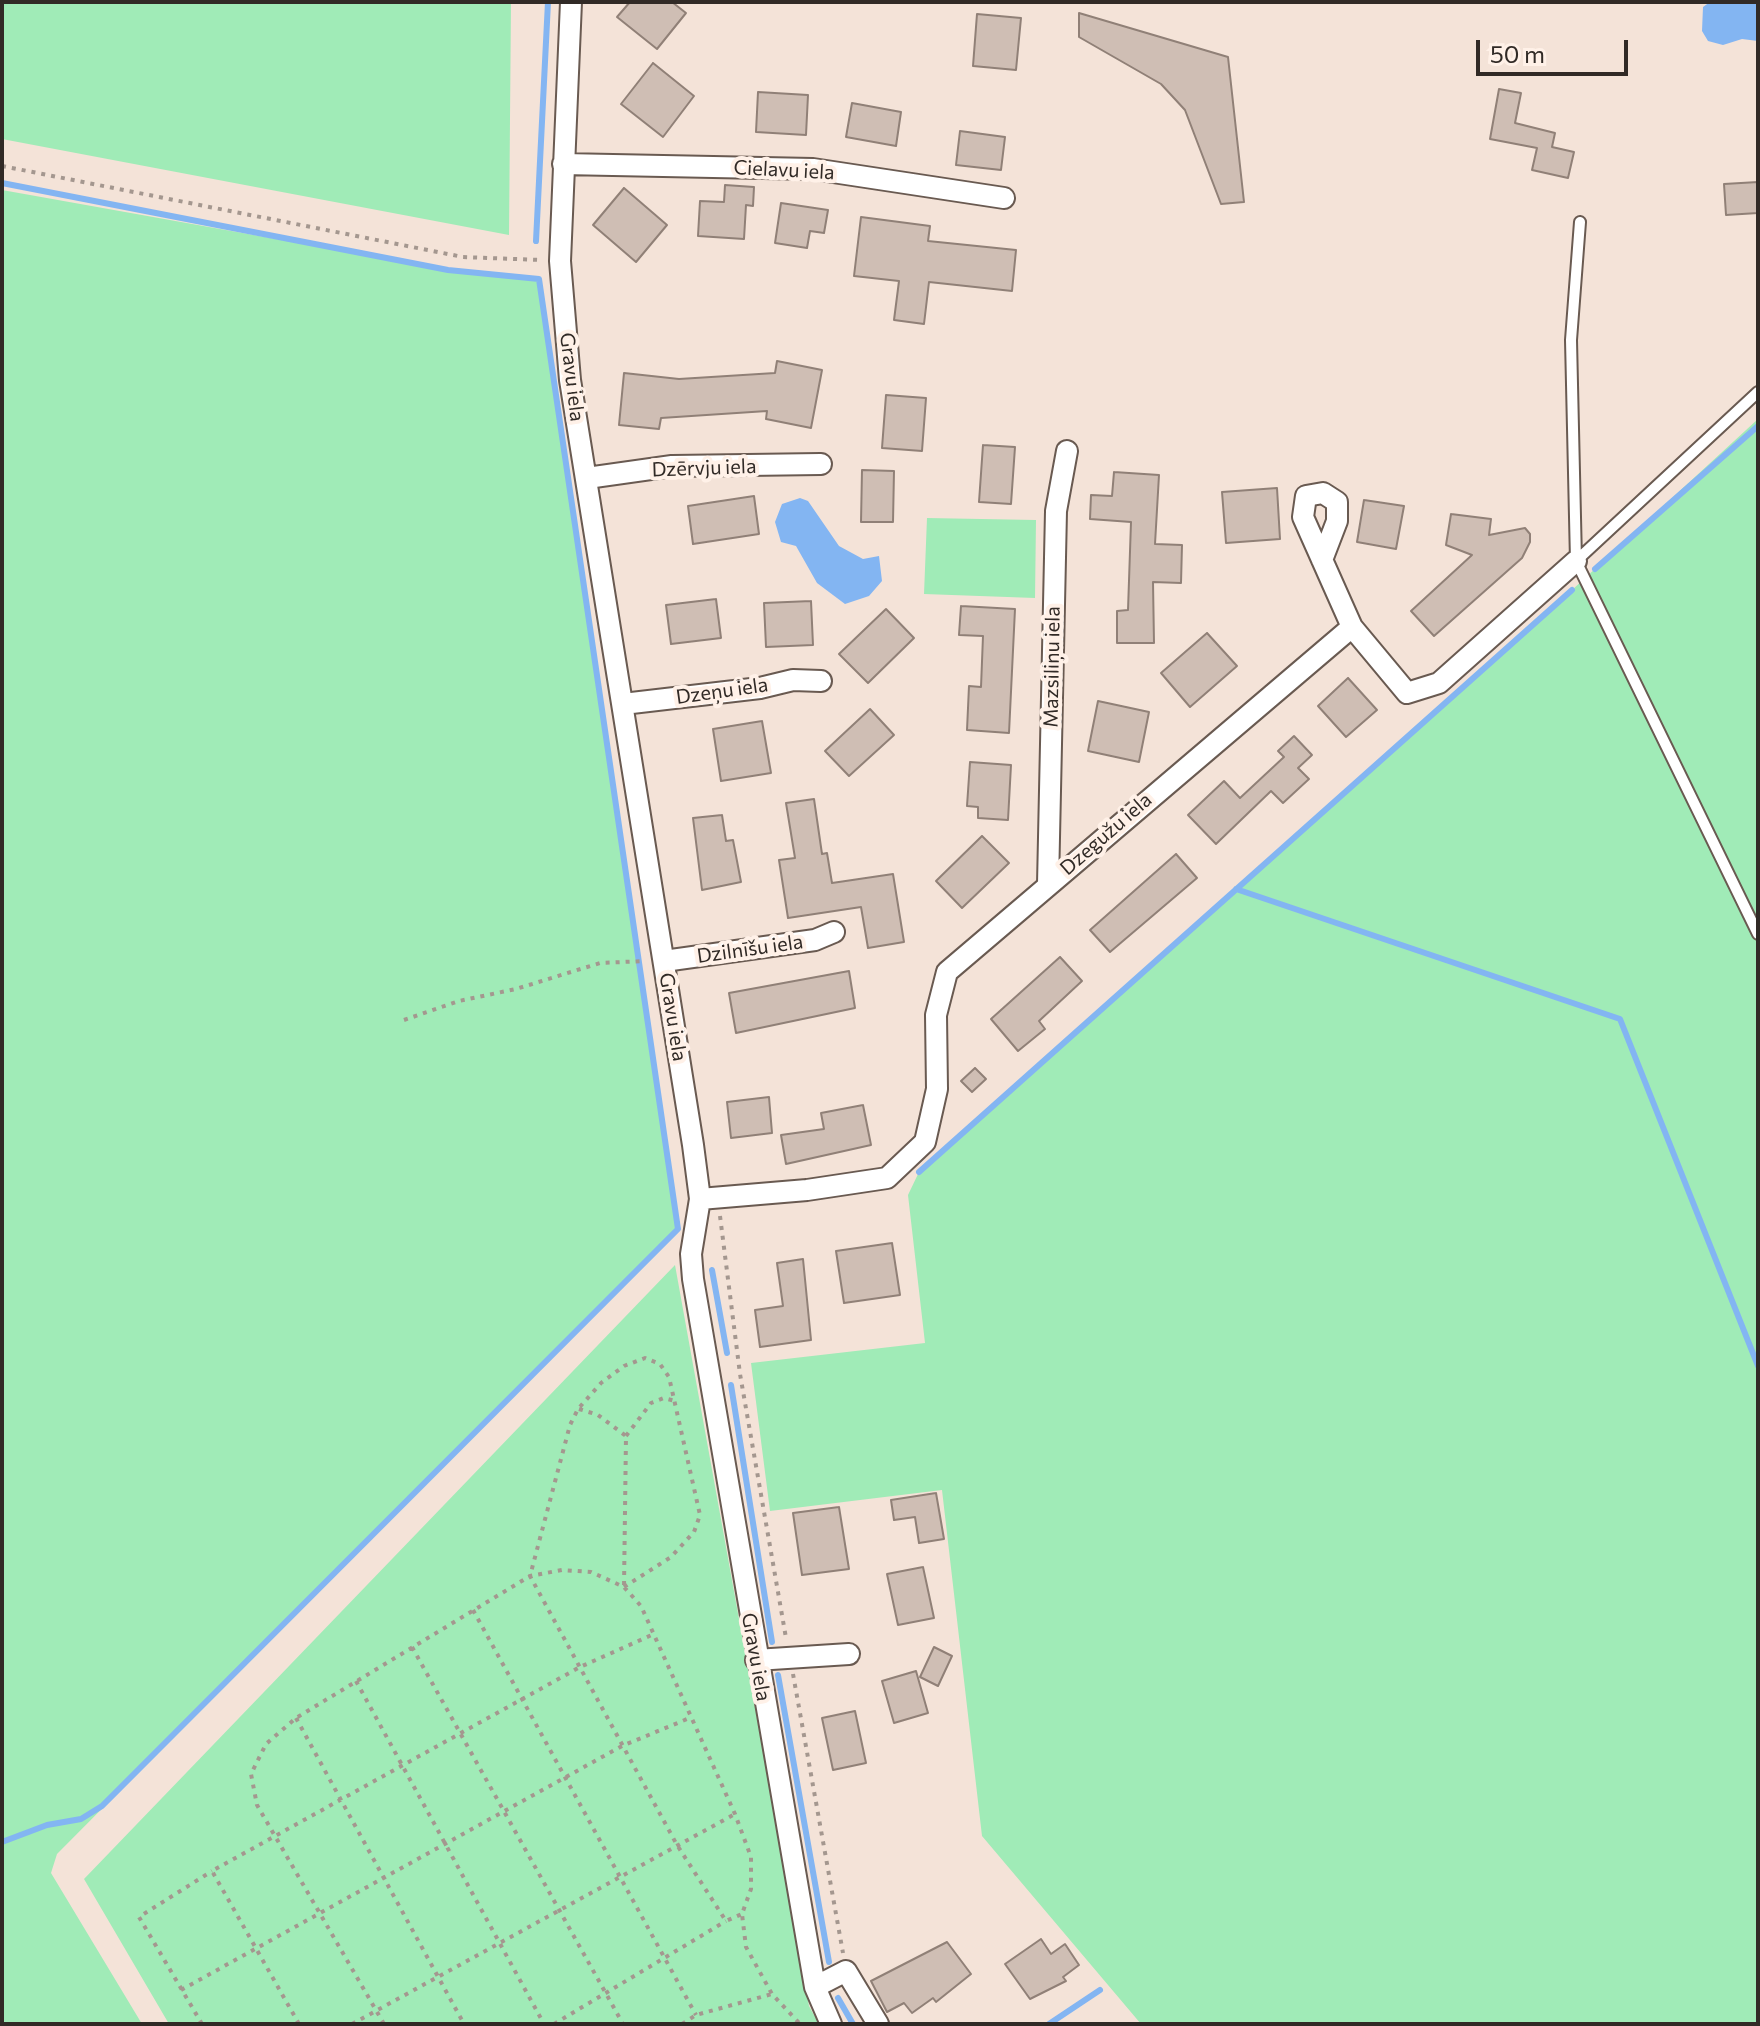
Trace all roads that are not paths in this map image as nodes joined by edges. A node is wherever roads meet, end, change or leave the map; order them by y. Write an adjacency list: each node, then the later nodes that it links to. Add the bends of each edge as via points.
1 (571, 2): 2 (street, Gravu iela)
2 (563, 164): 3 (street, Cielavu iela, via 813,169); 8 (street, Gravu iela, via 560,261 570,380)
3 (1004, 198)
4 (1580, 222): 10 (lane, via 1571,340)
5 (1758, 392): 10 (lane)
6 (1067, 451): 14 (street, Mazsiliņu iela, via 1056,511)
7 (821, 464): 8 (street, Dzērvju iela, via 672,466)
8 (587, 478): 13 (street, Gravu iela)
9 (1322, 560): 11 (street)
10 (1576, 561): 11 (street, via 1439,683 1407,693); 16 (lane)
11 (1352, 627): 14 (street, Dzegužu iela)
12 (821, 681): 13 (street, Dzeņu iela, via 793,680)
13 (623, 704): 17 (street, Gravu iela)
14 (1048, 884): 18 (street, Dzegužu iela, via 947,972 936,1015 937,1089 925,1142 887,1178)
15 (834, 932): 17 (street, Dzilnīšu iela, via 815,940)
16 (1758, 934)
17 (664, 961): 18 (street, Gravu iela)
18 (700, 1199): 20 (street, Gravu iela, via 691,1254 693,1279)
19 (849, 1654): 20 (street)
20 (756, 1660): 21 (street, Gravu iela)
21 (815, 1987): 22 (street, Gravu iela); 23 (street, via 846,1971)
22 (831, 2024)
23 (878, 2024)

